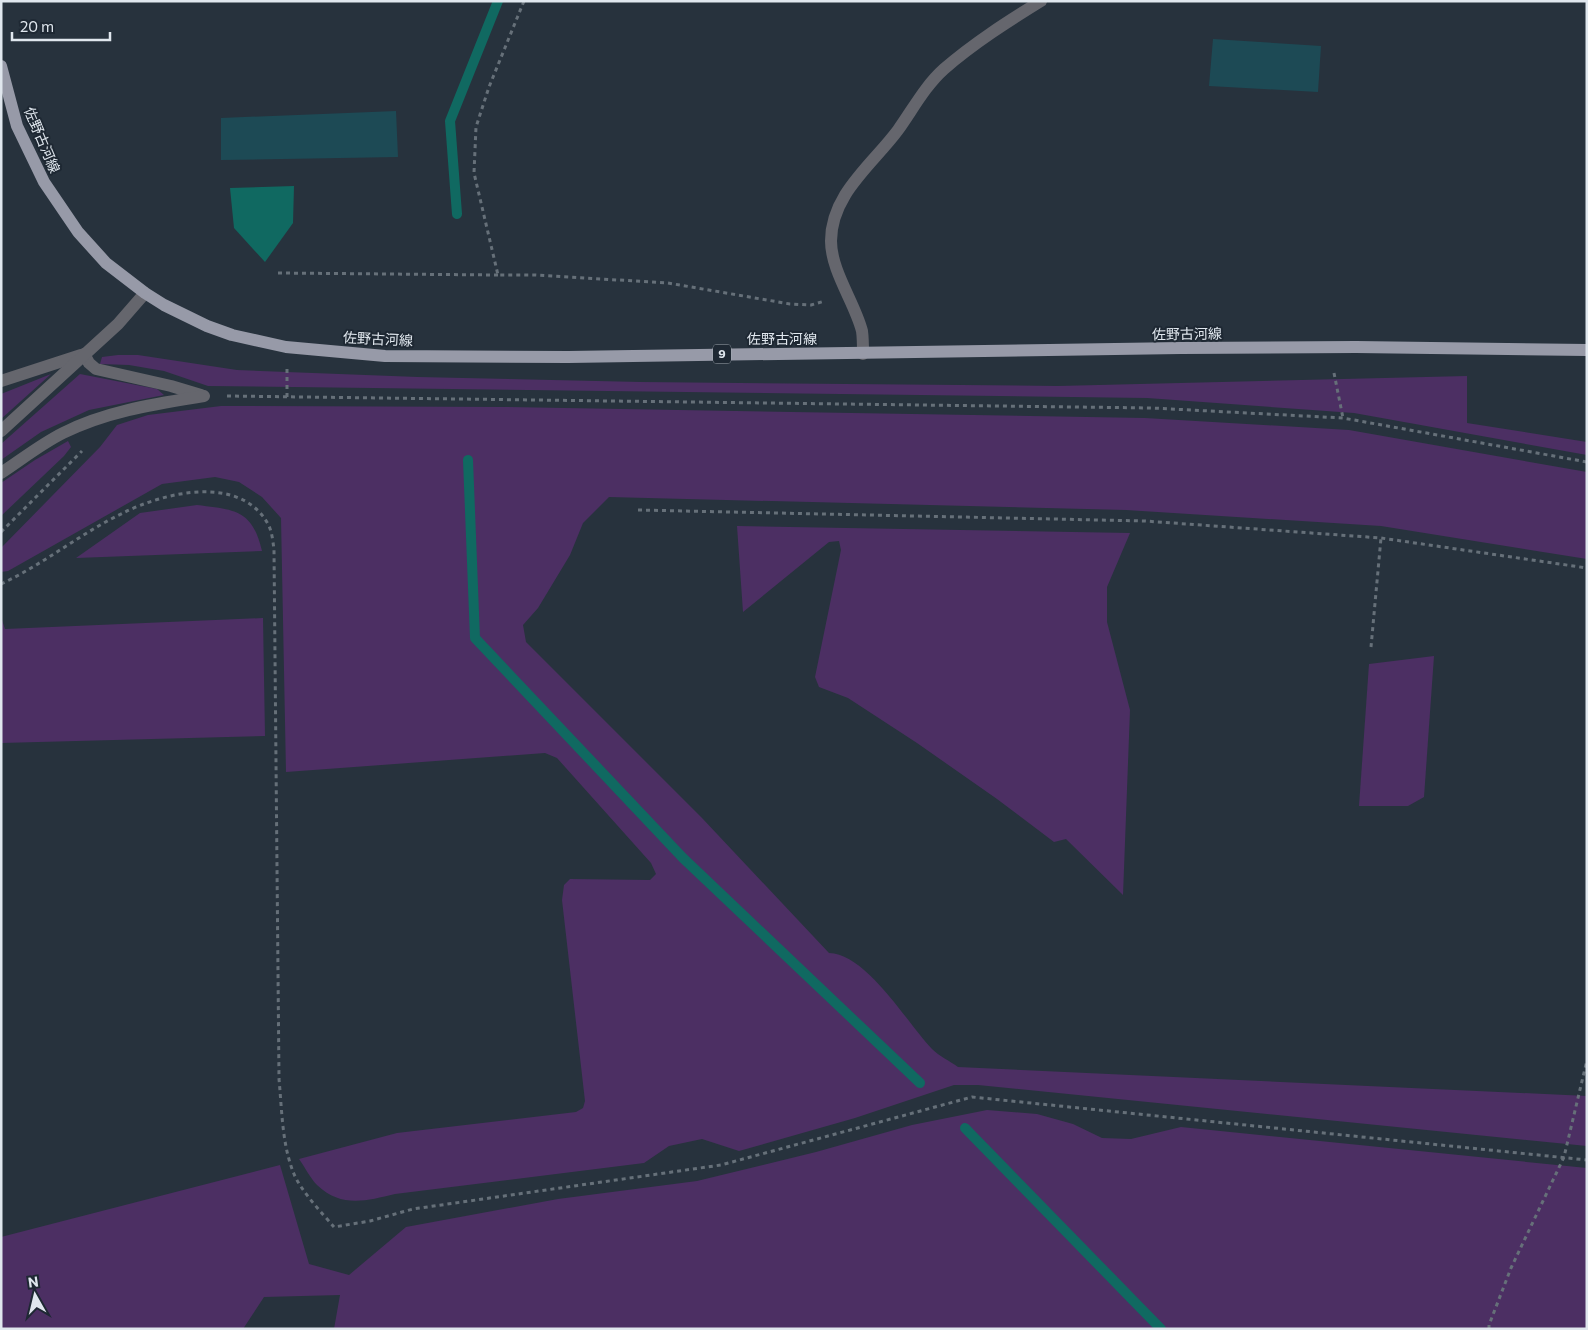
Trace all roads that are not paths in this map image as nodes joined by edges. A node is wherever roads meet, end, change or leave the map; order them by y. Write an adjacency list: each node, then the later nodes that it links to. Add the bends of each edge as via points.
1 (1041, 1): 7 (street, via 970,48 943,71 844,196 835,215 831,244 862,332)
2 (1, 66): 3 (main road, 佐野古河線 / 9)
3 (3, 80): 4 (main road, 佐野古河線 / 9, via 17,126 44,182 78,232 106,263)
4 (145, 293): 6 (street, via 118,324); 7 (main road, 佐野古河線 / 9, via 207,326 232,335 286,347 385,356)
5 (1587, 350): 7 (main road, 佐野古河線 / 9, via 1336,347)
6 (84, 354): 8 (street); 9 (street); 10 (street, via 96,369 204,396 123,410 90,422 62,434)
7 (863, 354)
8 (1, 381)
9 (1, 431)
10 (1, 473)

